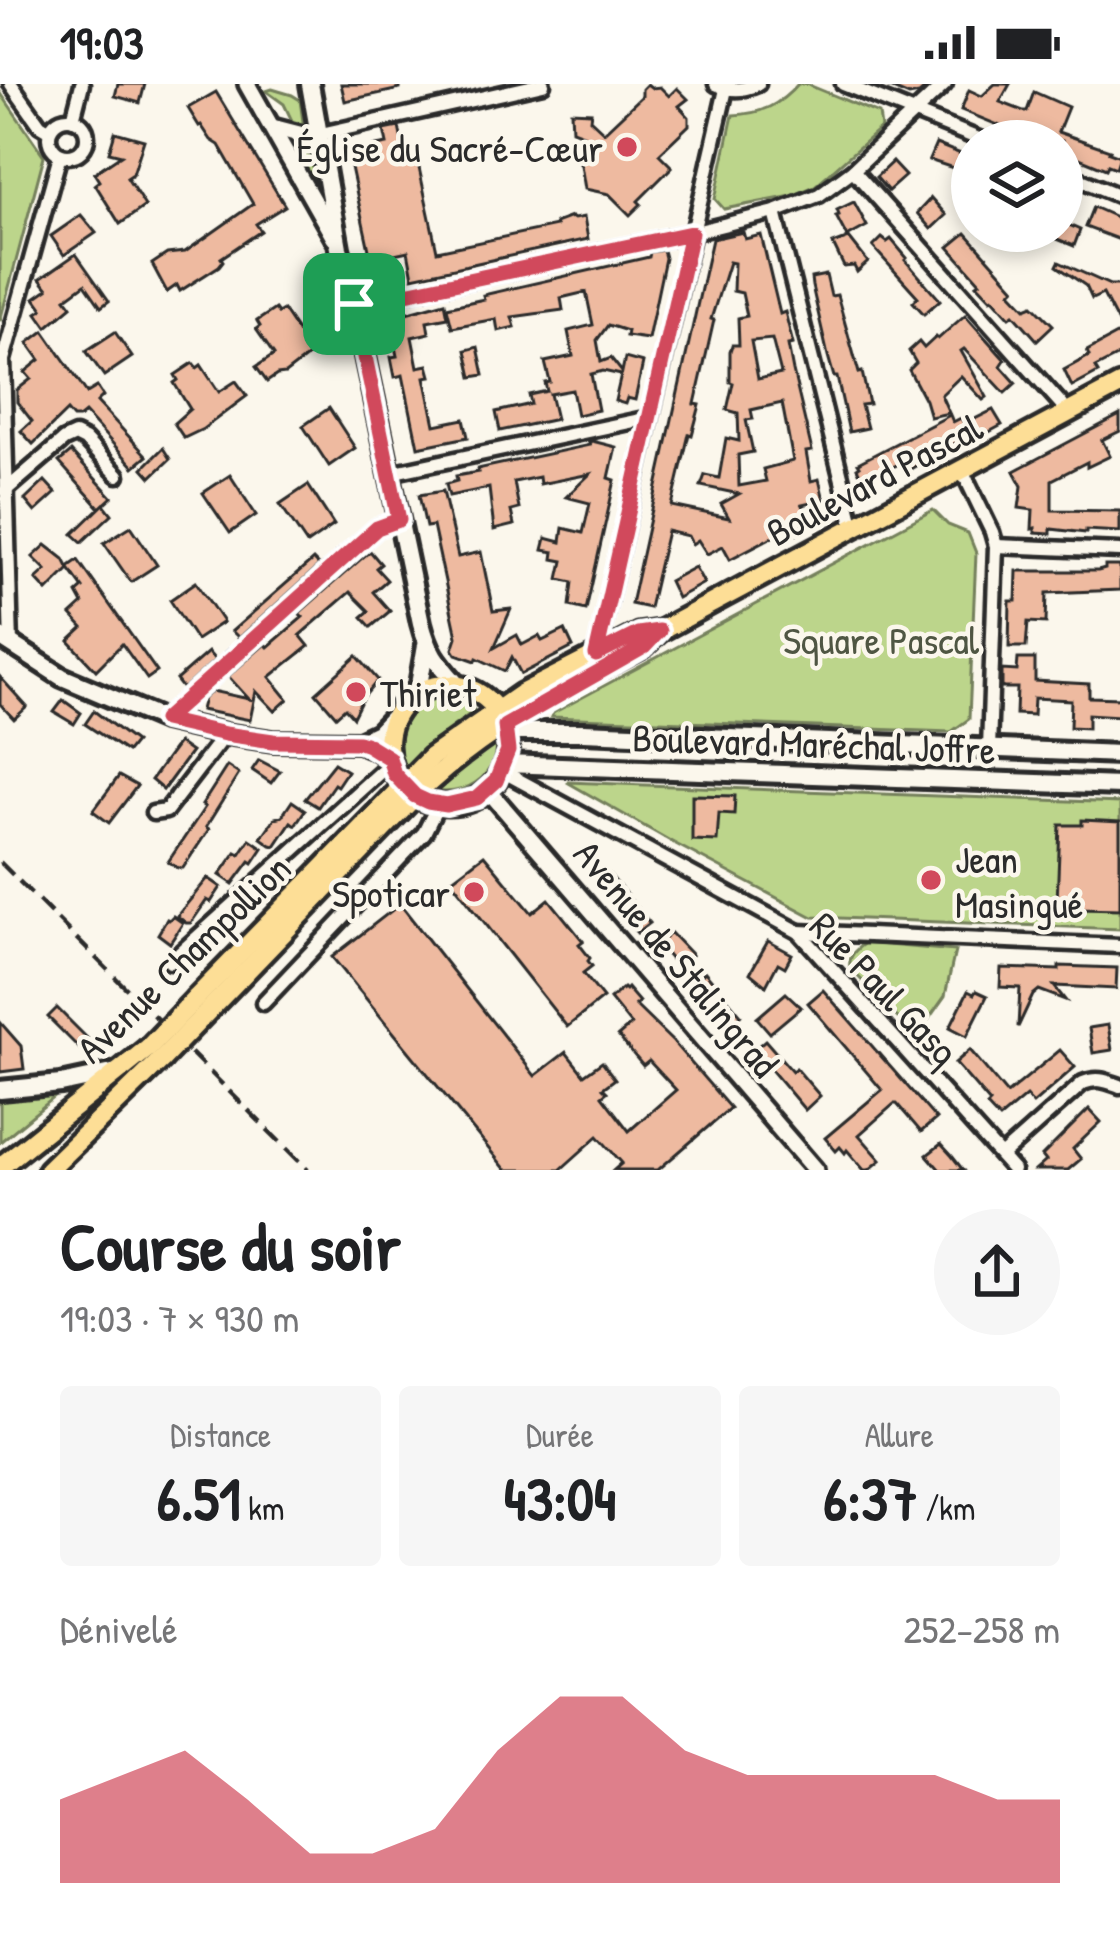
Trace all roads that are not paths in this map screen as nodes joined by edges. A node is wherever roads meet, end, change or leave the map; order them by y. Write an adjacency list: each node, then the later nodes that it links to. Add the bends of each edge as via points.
1 (11, 84): 14 (street)
2 (82, 84): 11 (street)
3 (248, 84): 12 (street)
4 (310, 84): 15 (main road)
5 (539, 84): 15 (street)
6 (758, 84): 9 (street)
7 (843, 84): 10 (street)
8 (945, 84): 10 (street)
9 (721, 86): 21 (street)
10 (914, 112): 13 (street); 17 (street)
11 (73, 119): 14 (street); 16 (street, via 84,126 86,144 73,156)
12 (272, 127): 15 (street); 22 (street)
13 (951, 127)
14 (50, 131): 16 (street)
15 (321, 134): 22 (main road)
16 (61, 154): 30 (street, via 3,360)
17 (853, 170): 20 (street, via 820,195); 25 (street)
18 (1083, 181): 19 (street)
19 (1120, 196)
20 (775, 212): 21 (street); 32 (street)
21 (691, 233): 23 (street); 26 (street)
22 (339, 248): 23 (main road)
23 (354, 304): 28 (main road)
24 (1120, 385): 25 (main road, Boulevard Pascal)
25 (1066, 414): 27 (main road, Boulevard Pascal)
26 (649, 418): 28 (street); 40 (street)
27 (962, 470): 32 (main road, Boulevard Pascal); 33 (street)
28 (390, 473): 31 (main road)
29 (118, 475): 30 (street, via 75,435)
30 (3, 493): 35 (street)
31 (399, 520): 39 (main road); 44 (street, via 377,528)
32 (854, 528): 37 (main road, Boulevard Pascal)
33 (996, 546): 34 (street); 48 (street)
34 (1120, 550)
35 (9, 591): 36 (street); 38 (street)
36 (0, 605)
37 (659, 631): 40 (main road, Boulevard Pascal); 45 (main road, Boulevard Pascal, via 644,647)
38 (6, 641): 44 (main road, via 62,677)
39 (426, 644): 41 (main road); 42 (main road)
40 (596, 655): 45 (main road, Boulevard Pascal)
41 (458, 686): 42 (main road); 45 (main road, via 480,694)
42 (414, 695): 43 (main road)
43 (396, 714): 47 (main road); 50 (main road)
44 (164, 720): 46 (main road)
45 (503, 722): 48 (main road, Boulevard Maréchal Joffre); 51 (main road); 54 (main road, Avenue Champollion, via 431,757)
46 (225, 734): 47 (main road); 57 (street, via 166,811)
47 (359, 742): 50 (main road)
48 (995, 749): 49 (main road, Boulevard Maréchal Joffre); 52 (main road)
49 (1120, 754)
50 (390, 761): 54 (main road); 60 (street)
51 (503, 767): 52 (main road, Boulevard Maréchal Joffre); 55 (main road); 58 (street, Rue Paul Gasq)
52 (1000, 782): 53 (main road, Boulevard Maréchal Joffre)
53 (1120, 787)
54 (409, 790): 56 (main road); 62 (main road, Avenue Champollion, bridge)
55 (488, 790): 56 (main road); 69 (street, Avenue de Stalingrad)
56 (438, 805): 61 (street, via 424,833)
57 (154, 813)
58 (799, 932): 59 (street); 66 (street, Rue Paul Gasq)
59 (1120, 946)
60 (170, 962)
61 (262, 1003)
62 (155, 1054): 63 (main road, Avenue Champollion); 68 (main road, Avenue Champollion)
63 (123, 1071): 65 (main road); 67 (main road, Avenue Champollion)
64 (1120, 1087): 66 (street, via 1083,1083)
65 (0, 1090)
66 (1001, 1156): 70 (street, Rue Paul Gasq)
67 (0, 1167)
68 (50, 1169)
69 (815, 1170)
70 (1013, 1170)

